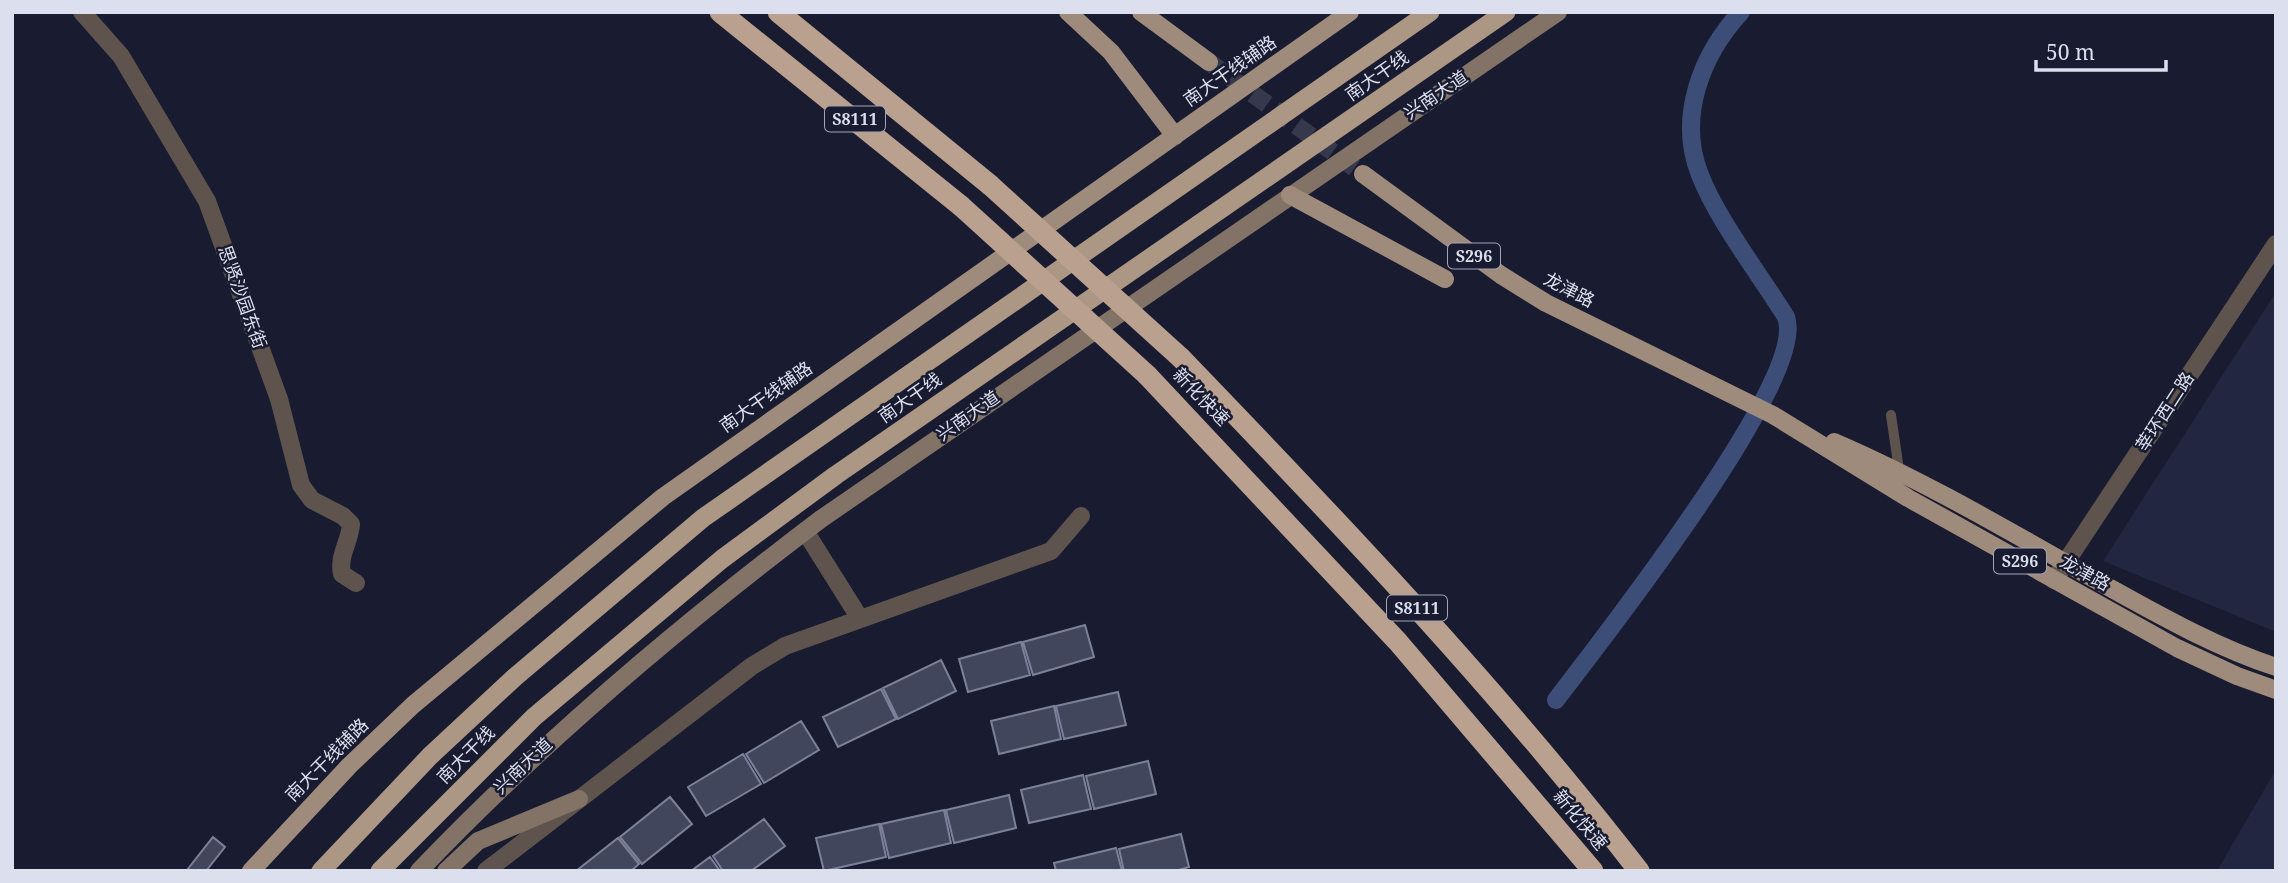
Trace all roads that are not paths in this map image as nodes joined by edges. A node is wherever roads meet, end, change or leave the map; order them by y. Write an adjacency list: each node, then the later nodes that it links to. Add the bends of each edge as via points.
1 (82, 12): 23 (street, 思贤沙园东街, via 121,56 207,201 278,399 301,485 312,500 351,524 340,561 342,574)
2 (720, 12): 34 (highway, 新化快速 / S8111, bridge, via 961,206 1147,375 1398,642)
3 (778, 12): 35 (highway, 新化快速 / S8111, bridge, via 990,185 1181,358 1425,617 1546,755)
4 (1068, 12): 11 (main road, via 1111,52)
5 (1141, 12): 10 (main road)
6 (1350, 12): 11 (main road, 南大干线辅路)
7 (1430, 12): 29 (highway, 南大干线, via 703,518 515,677 430,756)
8 (1506, 12): 30 (highway, 南大干线, via 836,475 722,559 534,717)
9 (1558, 12): 13 (main road, 兴南大道)
10 (1209, 62)
11 (1175, 136): 28 (main road, 南大干线辅路, via 724,451 604,544 413,705 349,765)
12 (1363, 174): 16 (main road, 龙津路 / S296, via 1524,291)
13 (1290, 195): 15 (main road); 20 (main road, 兴南大道)
14 (2276, 243): 21 (street, 莘环西二路)
15 (1445, 279)
16 (1773, 415): 18 (main road, 龙津路 / S296); 22 (main road, 龙津路 / S296)
17 (1891, 415): 18 (lane)
18 (1899, 470): 21 (main road, 龙津路 / S296)
19 (1081, 516): 24 (street, via 1051,551)
20 (805, 531): 24 (street); 31 (main road, 兴南大道, via 580,713 494,792)
21 (2066, 563): 22 (street, 莘环西二路); 25 (main road, 龙津路 / S296, via 2197,635)
22 (2054, 580): 26 (main road, 龙津路 / S296, via 2177,648)
23 (356, 583)
24 (859, 617): 27 (street, via 785,646 752,666)
25 (2276, 667)
26 (2276, 690)
27 (579, 799): 32 (main road, via 478,841); 33 (street)
28 (251, 871)
29 (321, 871)
30 (380, 871)
31 (419, 871)
32 (446, 871)
33 (486, 871)
34 (1593, 871)
35 (1639, 871)

